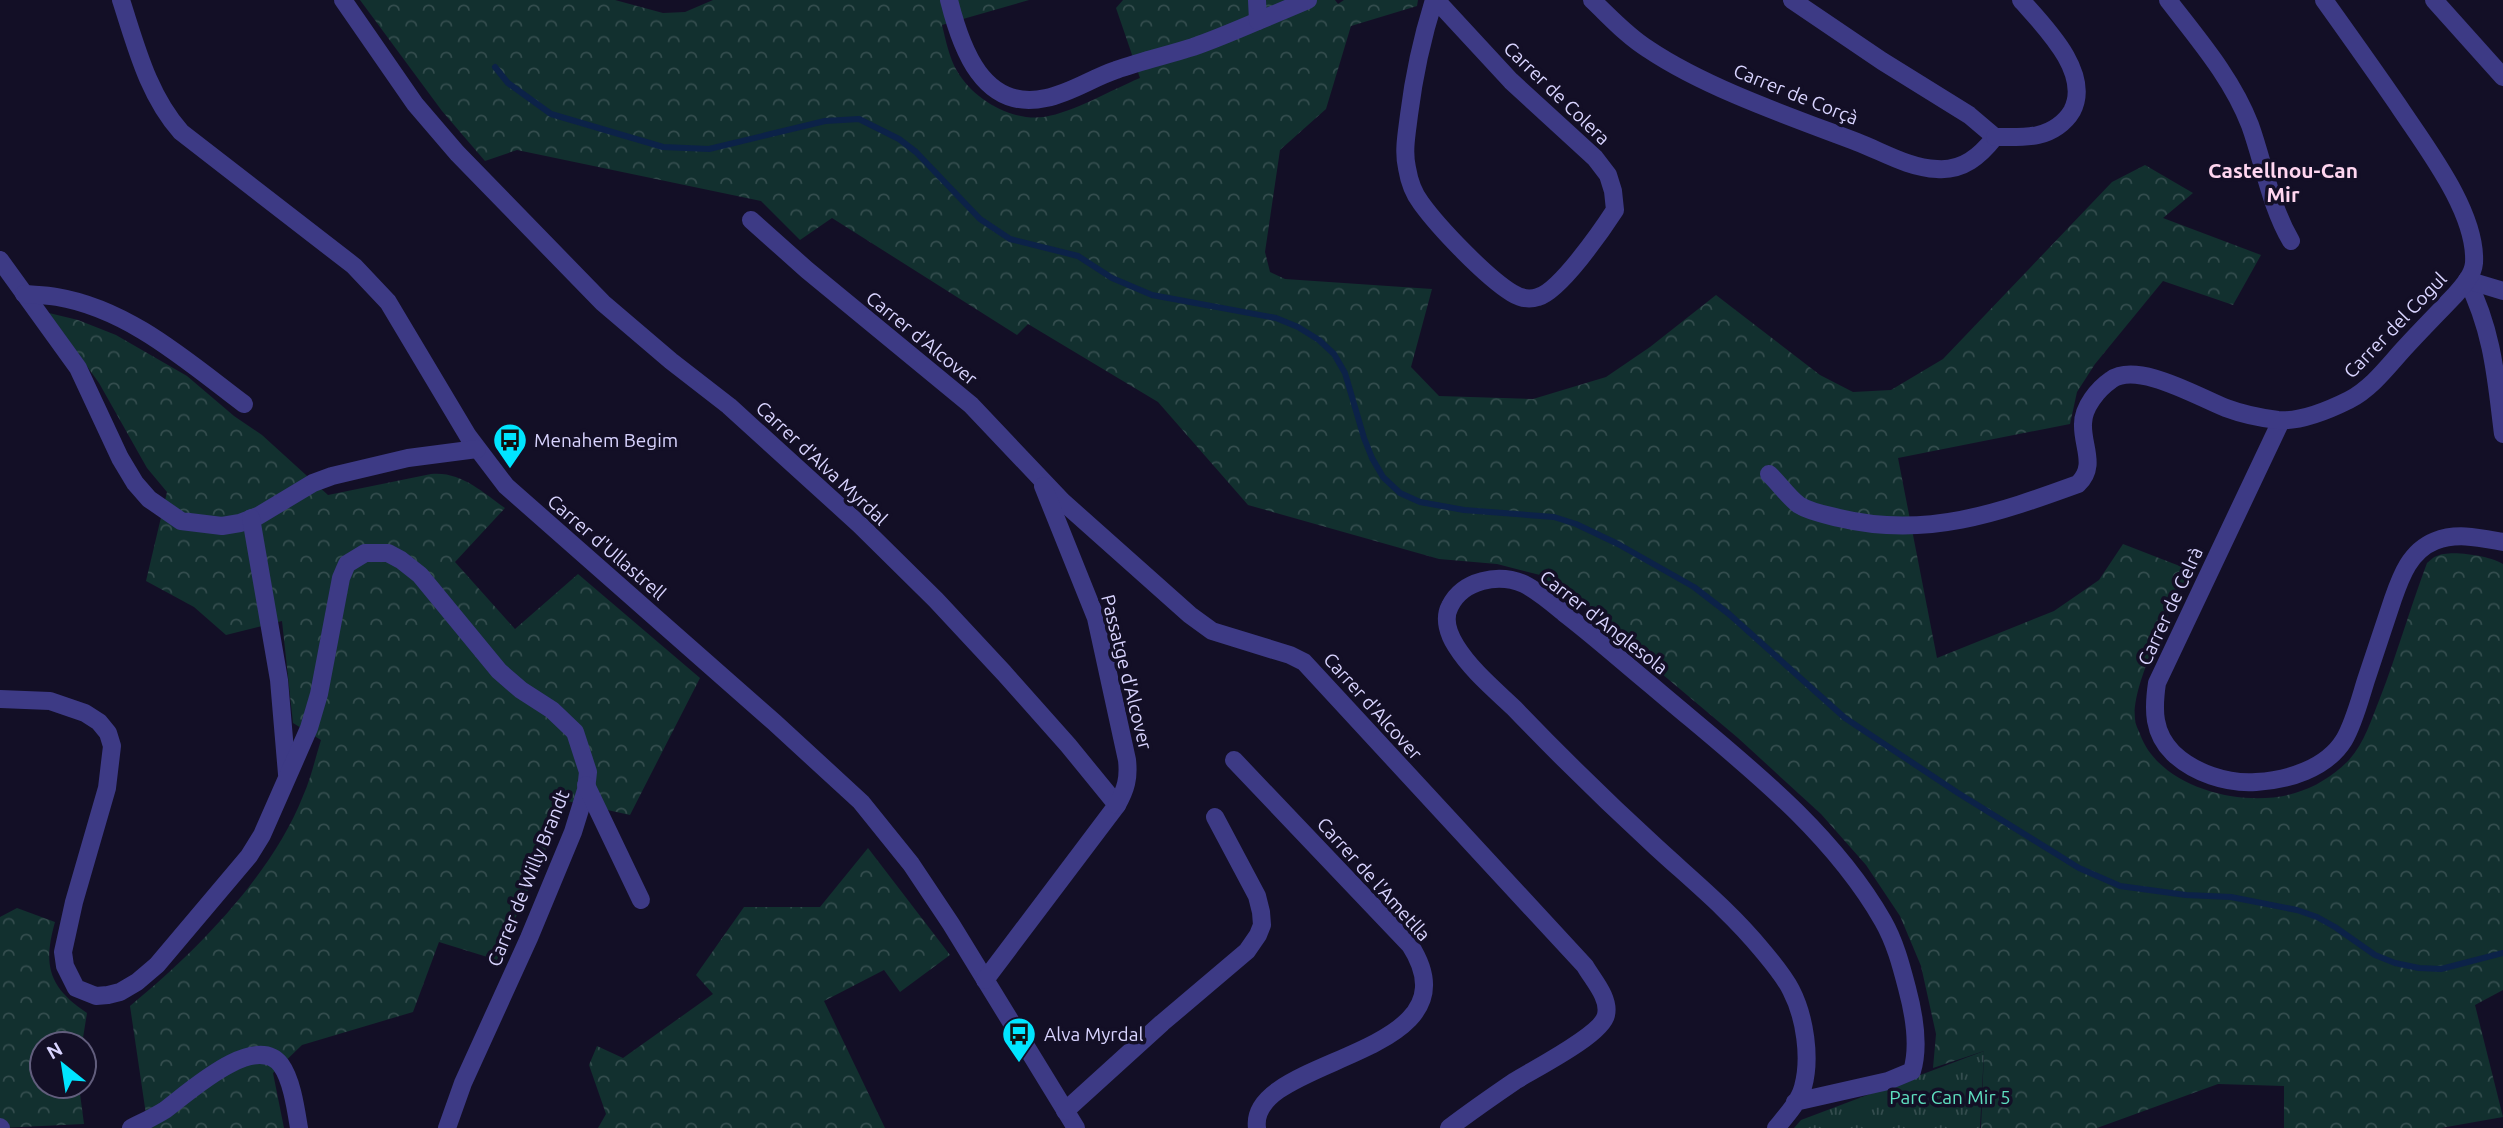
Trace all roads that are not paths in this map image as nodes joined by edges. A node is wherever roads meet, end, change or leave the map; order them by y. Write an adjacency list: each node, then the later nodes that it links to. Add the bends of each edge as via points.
1 (121, 0): 26 (street, Carrer d'Ullastrell, via 148,79 169,118 371,282 403,323)
2 (343, 0): 35 (street, Carrer d'Alva Myrdal, via 415,104 457,153 603,303 729,406 936,600)
3 (949, 0): 13 (street, via 964,52 985,81 1011,97 1033,100)
4 (1257, 0): 13 (street)
5 (1308, 0): 13 (street)
6 (1435, 0): 6 (street, Carrer de Colera, via 1608,175 1615,210 1568,273 1539,297 1525,299 1490,275 1419,201 1410,180 1405,143 1410,105 1417,60)
7 (1592, 0): 15 (street, Carrer de Corçà, via 1647,49 1672,63 1899,160 1938,169 1957,167 1983,153)
8 (1792, 0): 15 (street, via 1969,115)
9 (2021, 0): 15 (street, via 2070,62 2077,102 2068,118 2040,135)
10 (2168, 0): 17 (street, via 2234,91 2280,223)
11 (2324, 0): 19 (street, Carrer del Cogul, via 2460,204 2474,264)
12 (2434, 0): 14 (street)
13 (1258, 21)
14 (2503, 78)
15 (1995, 138)
16 (751, 220): 27 (street, Carrer d'Alcover, via 971,405)
17 (2291, 242)
18 (0, 260): 21 (street)
19 (2467, 280): 20 (street); 23 (street, via 2491,341); 24 (street, Carrer del Cogul, via 2361,392 2329,409)
20 (2503, 291)
21 (24, 294): 22 (street, via 102,310 172,351); 29 (street, via 78,368 120,458 149,499 181,521 222,526)
22 (244, 404)
23 (2501, 405): 25 (street)
24 (2281, 421): 28 (street, Carrer del Cogul, via 2230,409 2160,380 2124,374 2112,379 2088,406 2082,422 2088,465 2078,484 1972,519 1902,527 1883,527 1799,505); 30 (street, Carrer de Celrà, via 2157,684 2159,733 2182,762 2196,770 2231,780 2265,782 2307,771 2323,761 2344,739 2399,581 2415,555 2452,536)
25 (2503, 434)
26 (477, 449): 29 (street, via 408,458 332,477); 38 (street, Carrer d'Ullastrell, via 506,486 861,802 911,864)
27 (1037, 472): 35 (street, Passatge d'Alcover, via 1096,618 1127,760 1126,790); 46 (street, Carrer d'Alcover, via 1100,536 1190,615 1221,635 1304,662 1585,967 1601,990 1606,1015 1601,1026)
28 (1769, 474)
29 (251, 518): 33 (street, via 279,680)
30 (2503, 542)
31 (0, 699): 33 (street, Carrer de Willy Brandt, via 50,701 85,713 108,733 112,746 107,788 63,952 76,988 96,996 120,992 157,965 249,856)
32 (1234, 760): 45 (street, Carrer de l'Ametlla, via 1410,945 1419,960 1425,988 1423,1001 1408,1022 1271,1097 1258,1113)
33 (287, 777): 34 (street, Carrer de Willy Brandt, via 314,711 346,564 374,551 388,553 420,575 499,671 575,732 588,772)
34 (586, 785): 37 (street); 43 (street, Carrer de Willy Brandt, via 573,832)
35 (1117, 805): 38 (street)
36 (1215, 817): 40 (street, via 1257,896 1262,925 1258,936 1247,951)
37 (641, 900)
38 (985, 980): 40 (street, Carrer d'Ullastrell)
39 (1795, 1102): 39 (street, Carrer d'Anglesola, via 1802,1090 1805,1052 1791,988 1720,903 1579,775 1464,657 1446,617 1450,605 1466,588 1496,578 1524,584 1589,632 1800,816 1879,914 1911,1003 1912,1072); 47 (street, Carrer d'Anglesola)
40 (1065, 1111): 44 (street, Carrer d'Ullastrell)
41 (131, 1128): 42 (street, via 160,1113 224,1066 254,1054 281,1065)
42 (299, 1128)
43 (447, 1128)
44 (1076, 1128)
45 (1257, 1128)
46 (1448, 1128)
47 (1776, 1128)

